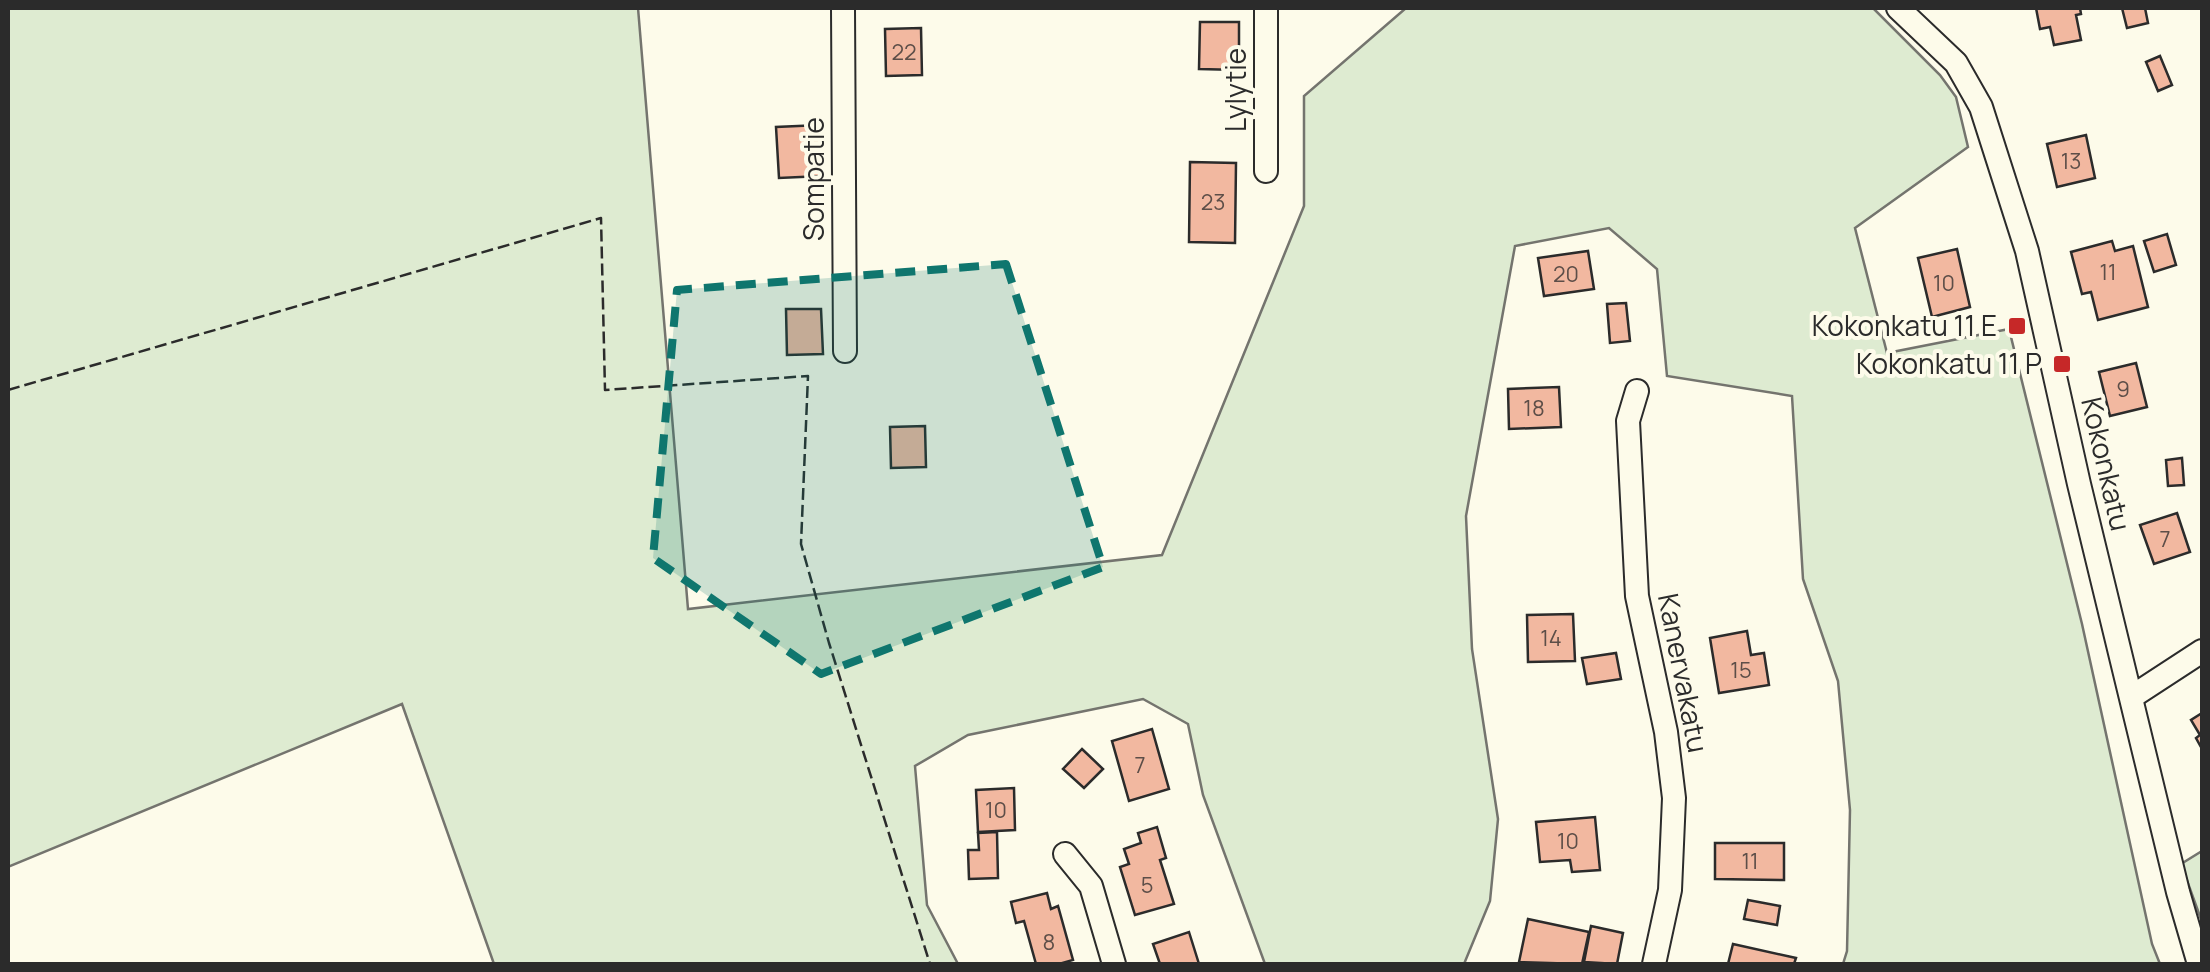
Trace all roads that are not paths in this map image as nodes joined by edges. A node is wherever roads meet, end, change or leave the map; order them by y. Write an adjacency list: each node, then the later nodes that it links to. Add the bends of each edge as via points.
1 (843, 8): 5 (street, Sompatie)
2 (1266, 8): 4 (street, Lylytie)
3 (1898, 8): 8 (street, Kokonkatu, via 1956,63 1981,107 2027,251)
4 (1266, 172)
5 (845, 350)
6 (1637, 392): 11 (street, Kanervakatu, via 1628,420 1637,596 1674,798 1670,890)
7 (2202, 651): 8 (street)
8 (2132, 696): 12 (street, Kokonkatu)
9 (1065, 854): 10 (street, via 1091,886)
10 (1114, 964)
11 (1654, 964)
12 (2199, 964)

